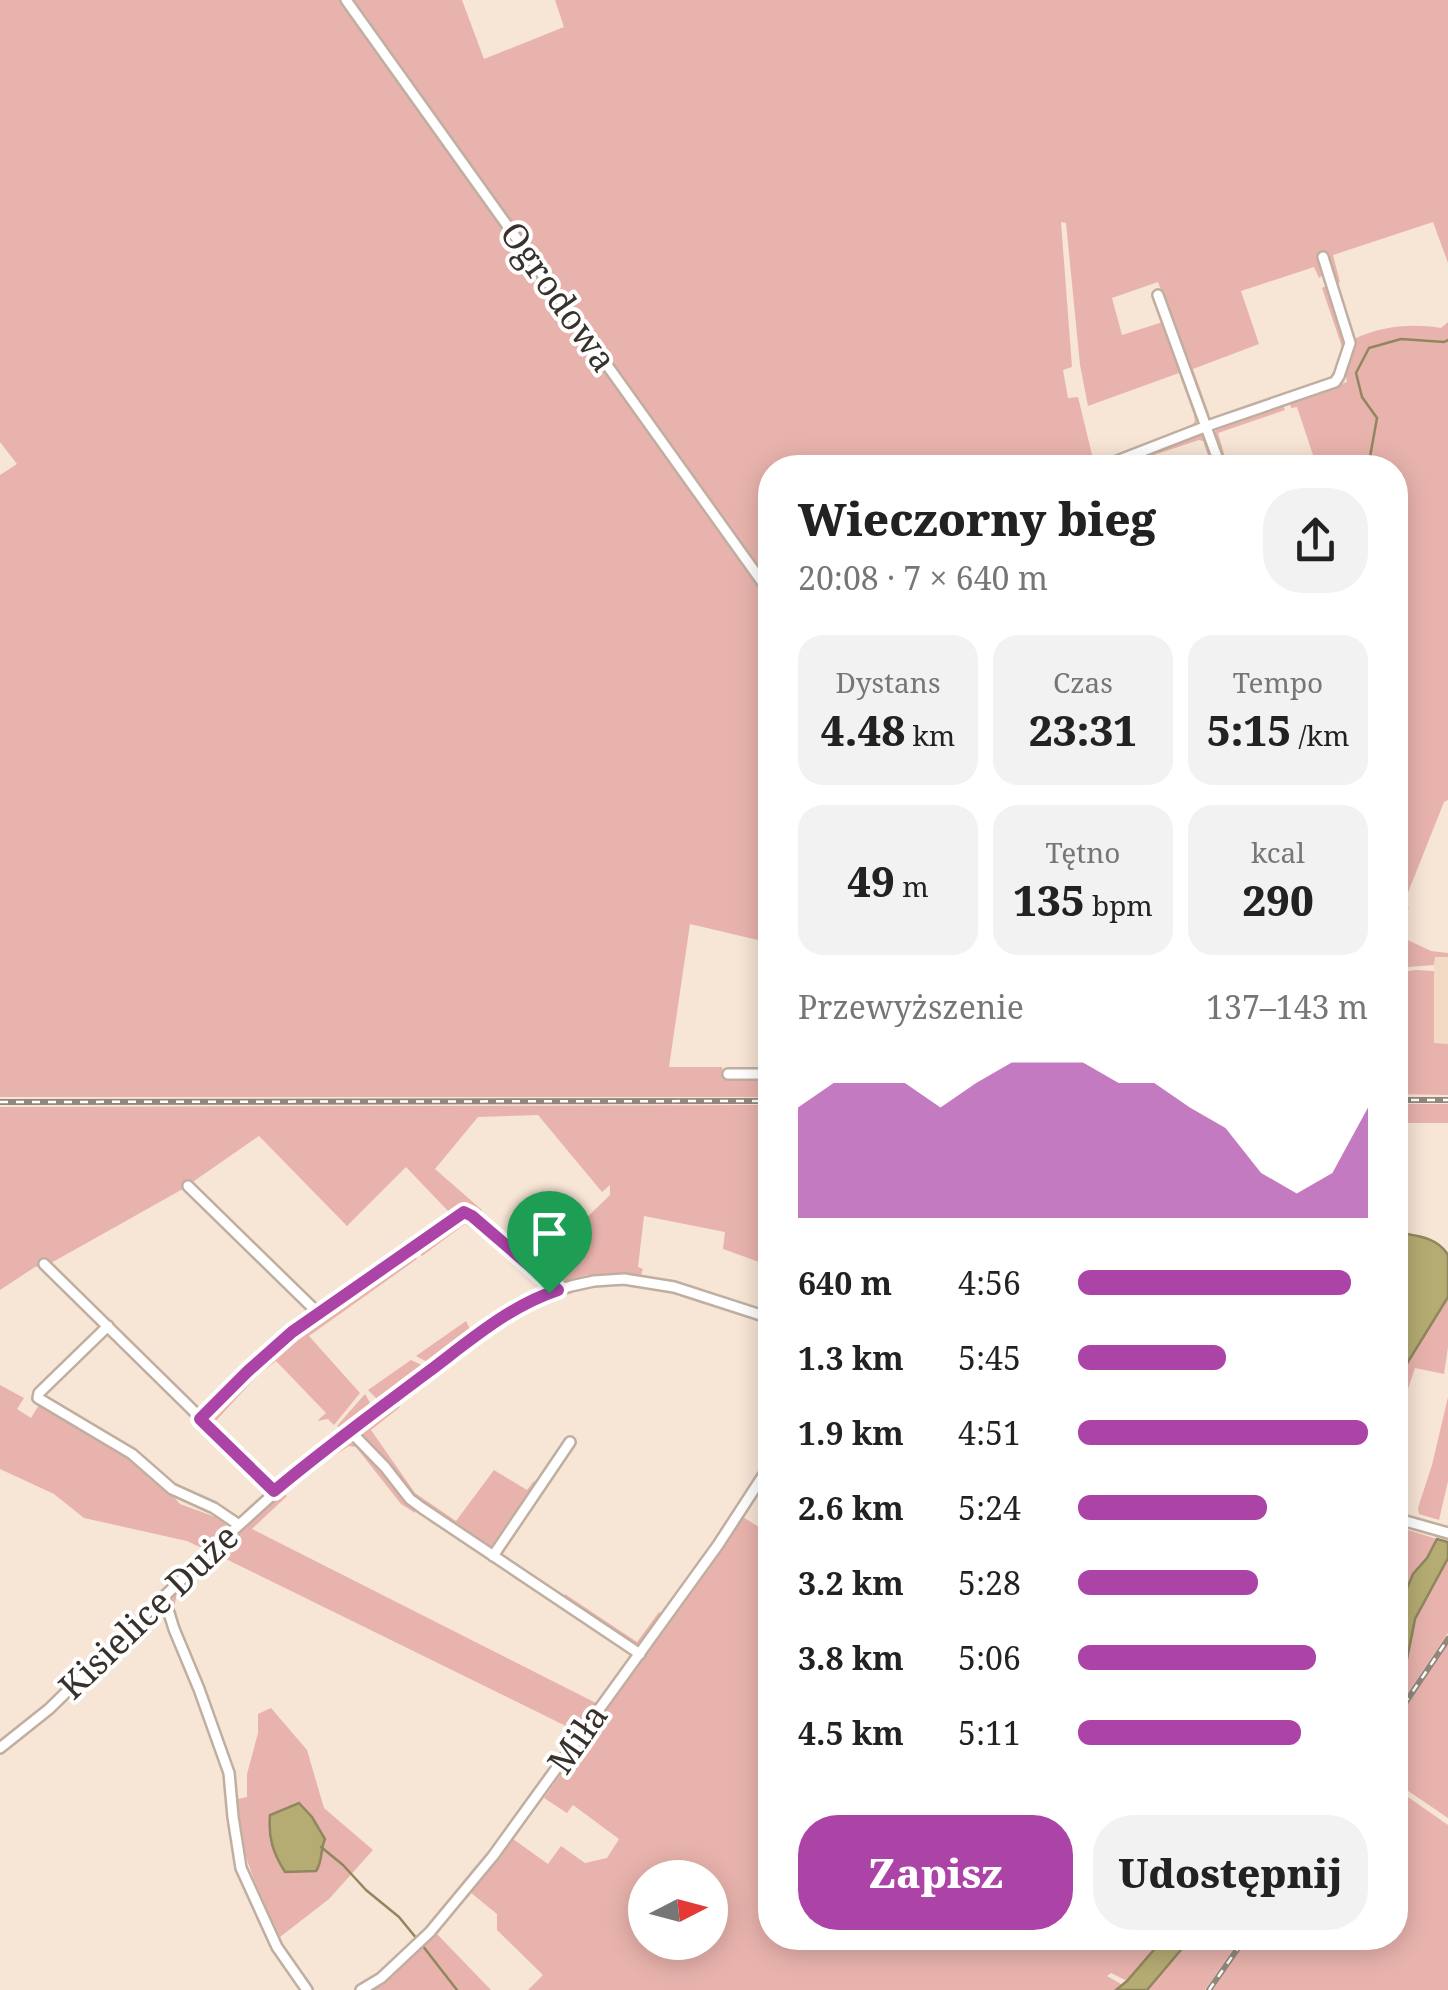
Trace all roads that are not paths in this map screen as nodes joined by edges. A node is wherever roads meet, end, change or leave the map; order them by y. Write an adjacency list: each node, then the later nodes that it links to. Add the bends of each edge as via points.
1 (346, 0): 7 (street, Ogrodowa)
2 (1323, 257): 4 (street, via 1350,342 1340,376)
3 (1158, 295): 4 (street)
4 (1207, 426): 5 (street); 6 (street)
5 (1132, 455)
6 (1217, 455)
7 (758, 577)
8 (728, 1074): 9 (street)
9 (758, 1074)
10 (188, 1186): 13 (street)
11 (44, 1264): 15 (street)
12 (558, 1290): 13 (street, via 464,1212); 14 (street, Kisielice Duże, via 609,1280 646,1282); 17 (street, Kisielice Duże, via 504,1317)
13 (318, 1313): 16 (street)
14 (758, 1314)
15 (108, 1326): 16 (street); 22 (street, via 38,1398 132,1454 172,1489)
16 (200, 1419): 20 (street)
17 (349, 1430): 20 (street, Kisielice Duże); 24 (street, via 410,1500)
18 (570, 1442): 24 (street)
19 (758, 1483): 26 (street, Miła)
20 (274, 1491): 22 (street, Kisielice Duże)
21 (1408, 1522): 23 (street)
22 (239, 1524): 25 (street, Kisielice Duże)
23 (1448, 1533)
24 (493, 1556): 26 (street)
25 (164, 1597): 27 (street, Kisielice Duże); 28 (street, via 230,1773 242,1868 278,1947)
26 (640, 1654): 29 (street, Miła, via 430,1932)
27 (0, 1748)
28 (307, 1990)
29 (361, 1990)

